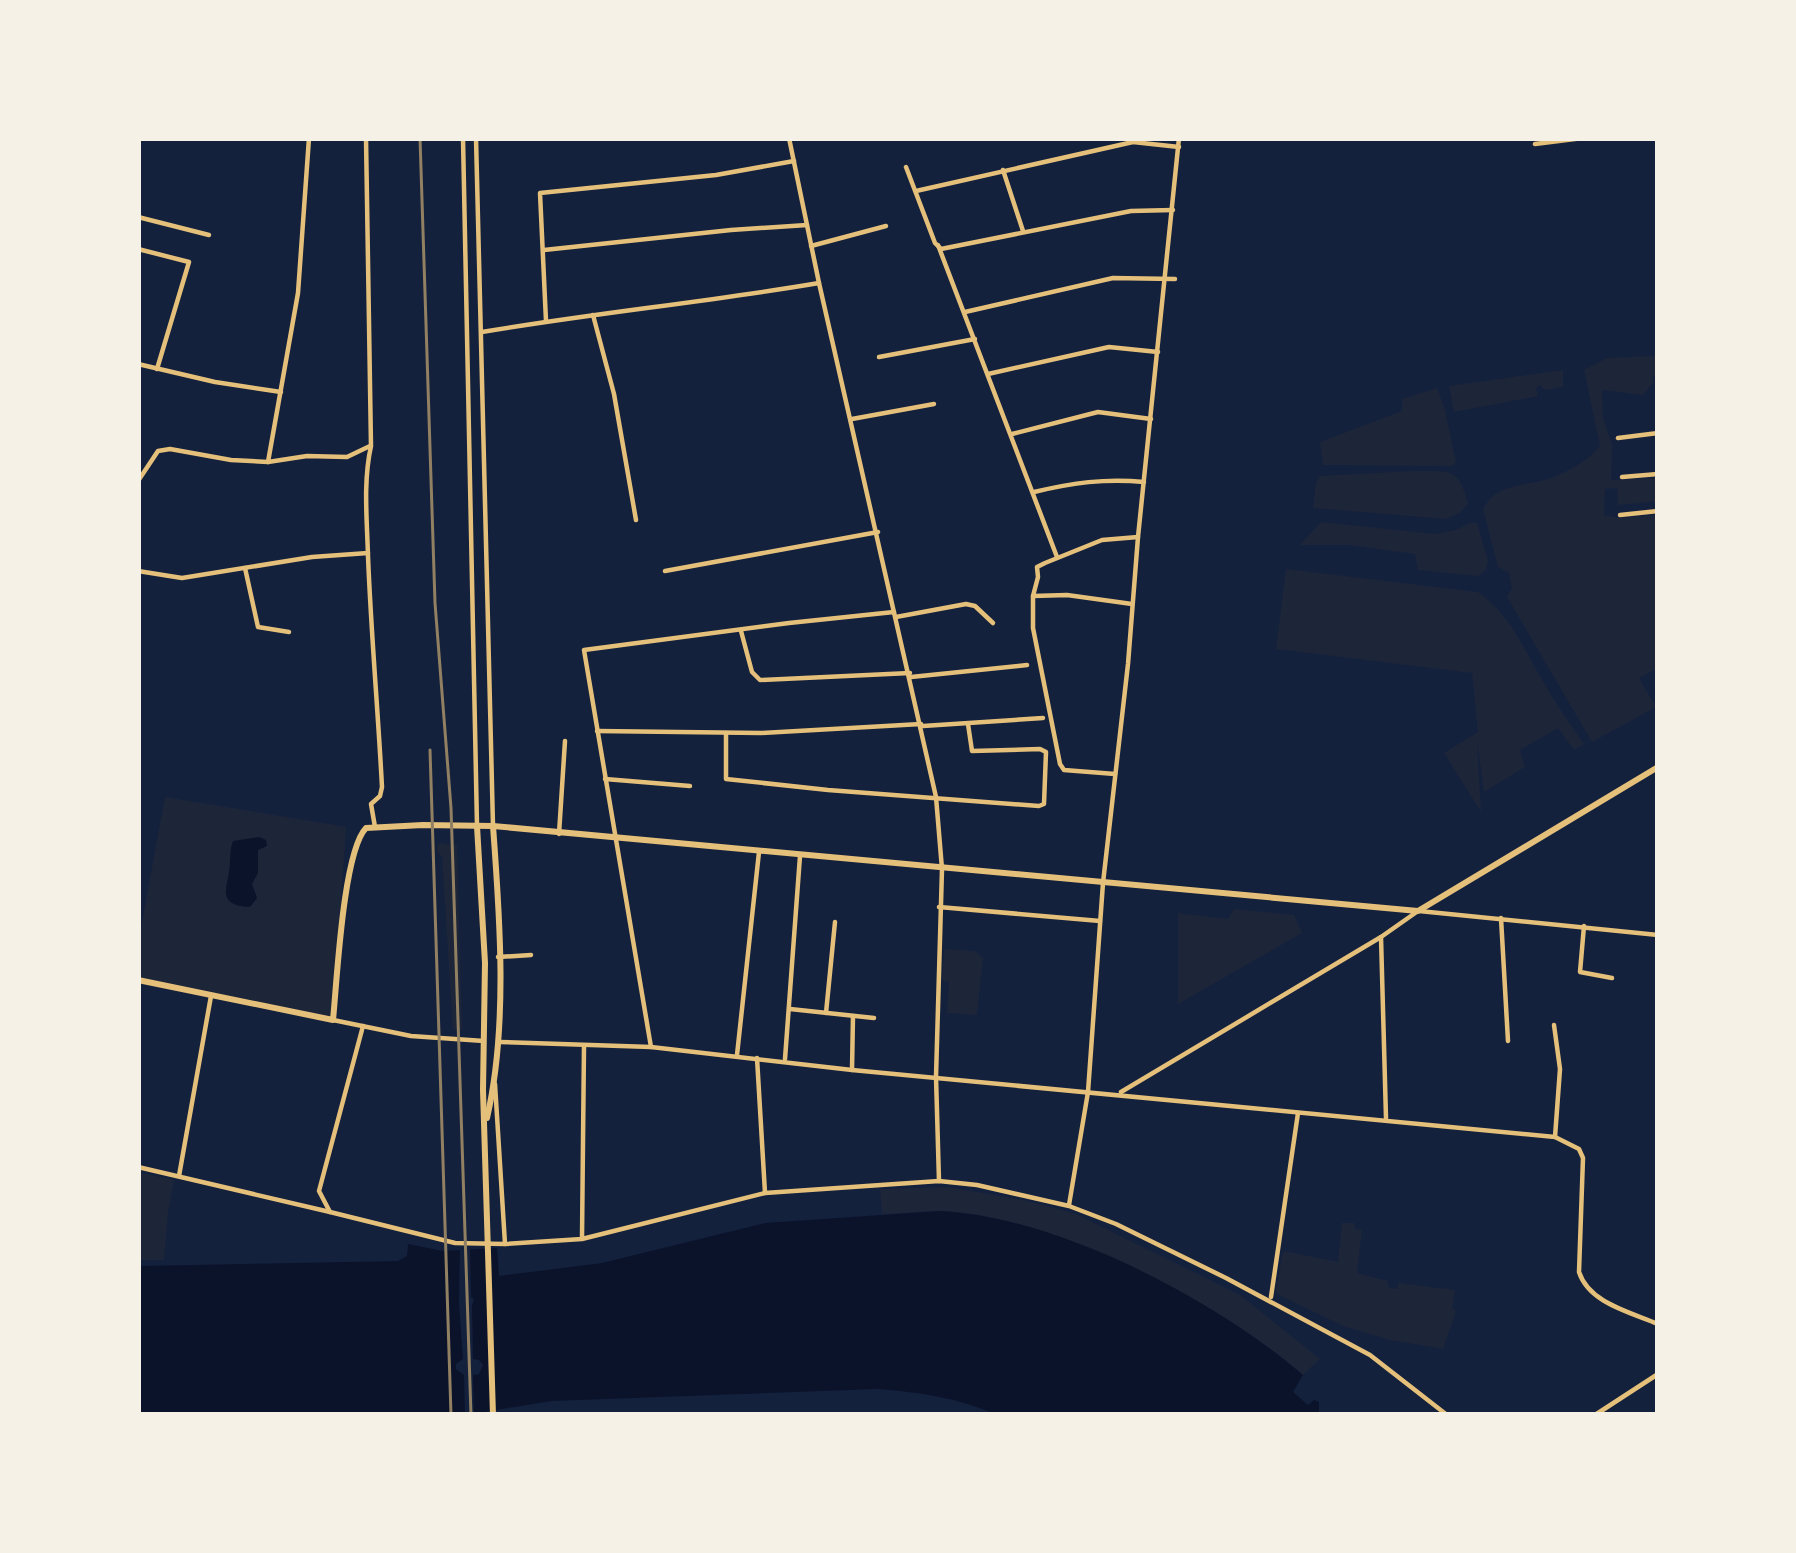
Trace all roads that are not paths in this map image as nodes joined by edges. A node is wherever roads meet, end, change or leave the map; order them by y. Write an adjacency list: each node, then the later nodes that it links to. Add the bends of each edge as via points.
1 (309, 138): 39 (street, via 298,293)
2 (366, 138): 46 (street)
3 (463, 138): 19 (street)
4 (476, 138): 20 (street)
5 (789, 138): 10 (street)
6 (1179, 138): 9 (street)
7 (1583, 138): 8 (street)
8 (1535, 144)
9 (1179, 147): 12 (street, via 1133,142); 14 (street)
10 (794, 161): 16 (street); 25 (street, via 540,193)
11 (906, 167): 13 (street)
12 (1003, 170): 13 (street); 18 (street)
13 (916, 190): 22 (street)
14 (1173, 210): 18 (street); 26 (street)
15 (138, 217): 21 (street)
16 (807, 225): 23 (street); 25 (street)
17 (886, 226): 23 (street)
18 (1023, 231): 22 (street)
19 (464, 234): 20 (street); 82 (street)
20 (479, 234): 32 (street)
21 (208, 235)
22 (938, 245): 29 (street)
23 (811, 246): 28 (street)
24 (138, 249): 37 (street, via 189,262)
25 (542, 250): 31 (street)
26 (1166, 278): 27 (street); 29 (street, via 1113,278); 34 (street)
27 (1175, 279)
28 (819, 284): 30 (street); 41 (street)
29 (965, 311): 33 (street)
30 (593, 315): 31 (street); 55 (street)
31 (545, 321): 32 (street)
32 (482, 332): 83 (street)
33 (975, 339): 35 (street); 38 (street)
34 (1158, 352): 38 (street, via 1109,346); 42 (street)
35 (879, 357)
36 (138, 364): 37 (street)
37 (157, 369): 39 (street)
38 (988, 374): 44 (street)
39 (281, 392): 47 (street)
40 (934, 404): 41 (street)
41 (851, 419): 56 (street)
42 (1151, 419): 44 (street, via 1098,412); 51 (street)
43 (1658, 433): 45 (street)
44 (1012, 434): 52 (street)
45 (1618, 438)
46 (371, 446): 47 (street, via 347,457); 58 (street)
47 (268, 462): 50 (street, via 170,449 158,452)
48 (1658, 474): 49 (street)
49 (1622, 477)
50 (138, 480)
51 (1144, 482): 52 (street, via 1110,478); 57 (street)
52 (1034, 491): 59 (street)
53 (1658, 511): 54 (street)
54 (1620, 515)
55 (636, 520)
56 (878, 532): 62 (street); 65 (street)
57 (1138, 537): 59 (street); 64 (street)
58 (368, 553): 60 (street); 84 (street, via 382,787 370,804)
59 (1058, 557): 63 (street, via 1037,567)
60 (245, 568): 61 (street, via 182,578); 68 (street, via 258,627)
61 (138, 571)
62 (664, 571)
63 (1033, 596): 64 (street); 78 (street, via 1060,764)
64 (1132, 604): 78 (street)
65 (895, 614): 66 (street, via 966,604); 67 (street); 70 (street)
66 (993, 623)
67 (740, 629): 70 (street, via 760,680); 74 (street, via 584,650)
68 (289, 632)
69 (1027, 665): 70 (street)
70 (910, 675): 73 (street)
71 (1043, 718): 72 (street)
72 (968, 724): 73 (street); 81 (street, via 972,751 1046,752 1044,804)
73 (921, 725): 75 (street); 81 (street)
74 (596, 731): 75 (street); 79 (street)
75 (726, 734): 81 (street, via 726,779)
76 (565, 741): 85 (street)
77 (1658, 767): 92 (main road)
78 (1115, 774): 90 (street)
79 (605, 779): 80 (street); 86 (street)
80 (690, 786)
81 (936, 797): 89 (street)
82 (477, 826): 83 (main road); 84 (main road); 111 (main road)
83 (493, 826): 85 (main road); 100 (main road)
84 (377, 827): 108 (main road, via 367,828 356,847)
85 (559, 834): 86 (main road)
86 (615, 839): 87 (main road); 115 (street)
87 (759, 852): 88 (main road); 116 (street)
88 (800, 856): 89 (main road); 104 (street)
89 (942, 869): 90 (main road); 91 (street)
90 (1103, 883): 92 (main road); 94 (street)
91 (939, 907): 94 (street); 120 (street)
92 (1418, 911): 93 (street); 98 (street)
93 (1501, 918): 96 (street); 112 (street)
94 (1100, 921): 122 (street)
95 (836, 922): 105 (street)
96 (1584, 926): 97 (street); 101 (street, via 1580,972)
97 (1658, 935)
98 (1381, 938): 123 (street); 125 (street)
99 (531, 955): 100 (street)
100 (498, 957): 113 (main road)
101 (1612, 978)
102 (138, 980): 103 (main road)
103 (212, 996): 108 (main road); 129 (street)
104 (788, 1009): 105 (street); 118 (street)
105 (826, 1013): 106 (street)
106 (853, 1016): 107 (street); 119 (street)
107 (874, 1018)
108 (333, 1020): 110 (street)
109 (1554, 1025): 127 (street)
110 (363, 1026): 111 (street); 133 (street, via 320,1191)
111 (484, 1041): 126 (main road)
112 (1508, 1041)
113 (499, 1042): 114 (street); 121 (main road)
114 (584, 1046): 115 (street); 134 (street)
115 (652, 1047): 116 (street)
116 (737, 1056): 117 (street)
117 (757, 1058): 118 (street); 131 (street)
118 (785, 1060): 119 (street)
119 (852, 1070): 120 (street)
120 (936, 1077): 122 (street); 130 (street)
121 (495, 1084): 126 (main road); 135 (street)
122 (1088, 1092): 123 (street); 132 (street)
123 (1118, 1094): 124 (street)
124 (1298, 1113): 125 (street); 136 (street)
125 (1386, 1120): 127 (street)
126 (485, 1127): 139 (main road)
127 (1555, 1137): 137 (street, via 1583,1158 1582,1284)
128 (138, 1168): 129 (street)
129 (179, 1176): 133 (street)
130 (939, 1180): 131 (street); 132 (street)
131 (765, 1193): 134 (street)
132 (1069, 1206): 136 (street)
133 (330, 1212): 135 (street, via 455,1243)
134 (582, 1239): 135 (street)
135 (506, 1244)
136 (1271, 1300): 140 (street, via 1370,1354)
137 (1658, 1324)
138 (1658, 1374): 141 (street)
139 (493, 1415)
140 (1448, 1415)
141 (1594, 1415)

